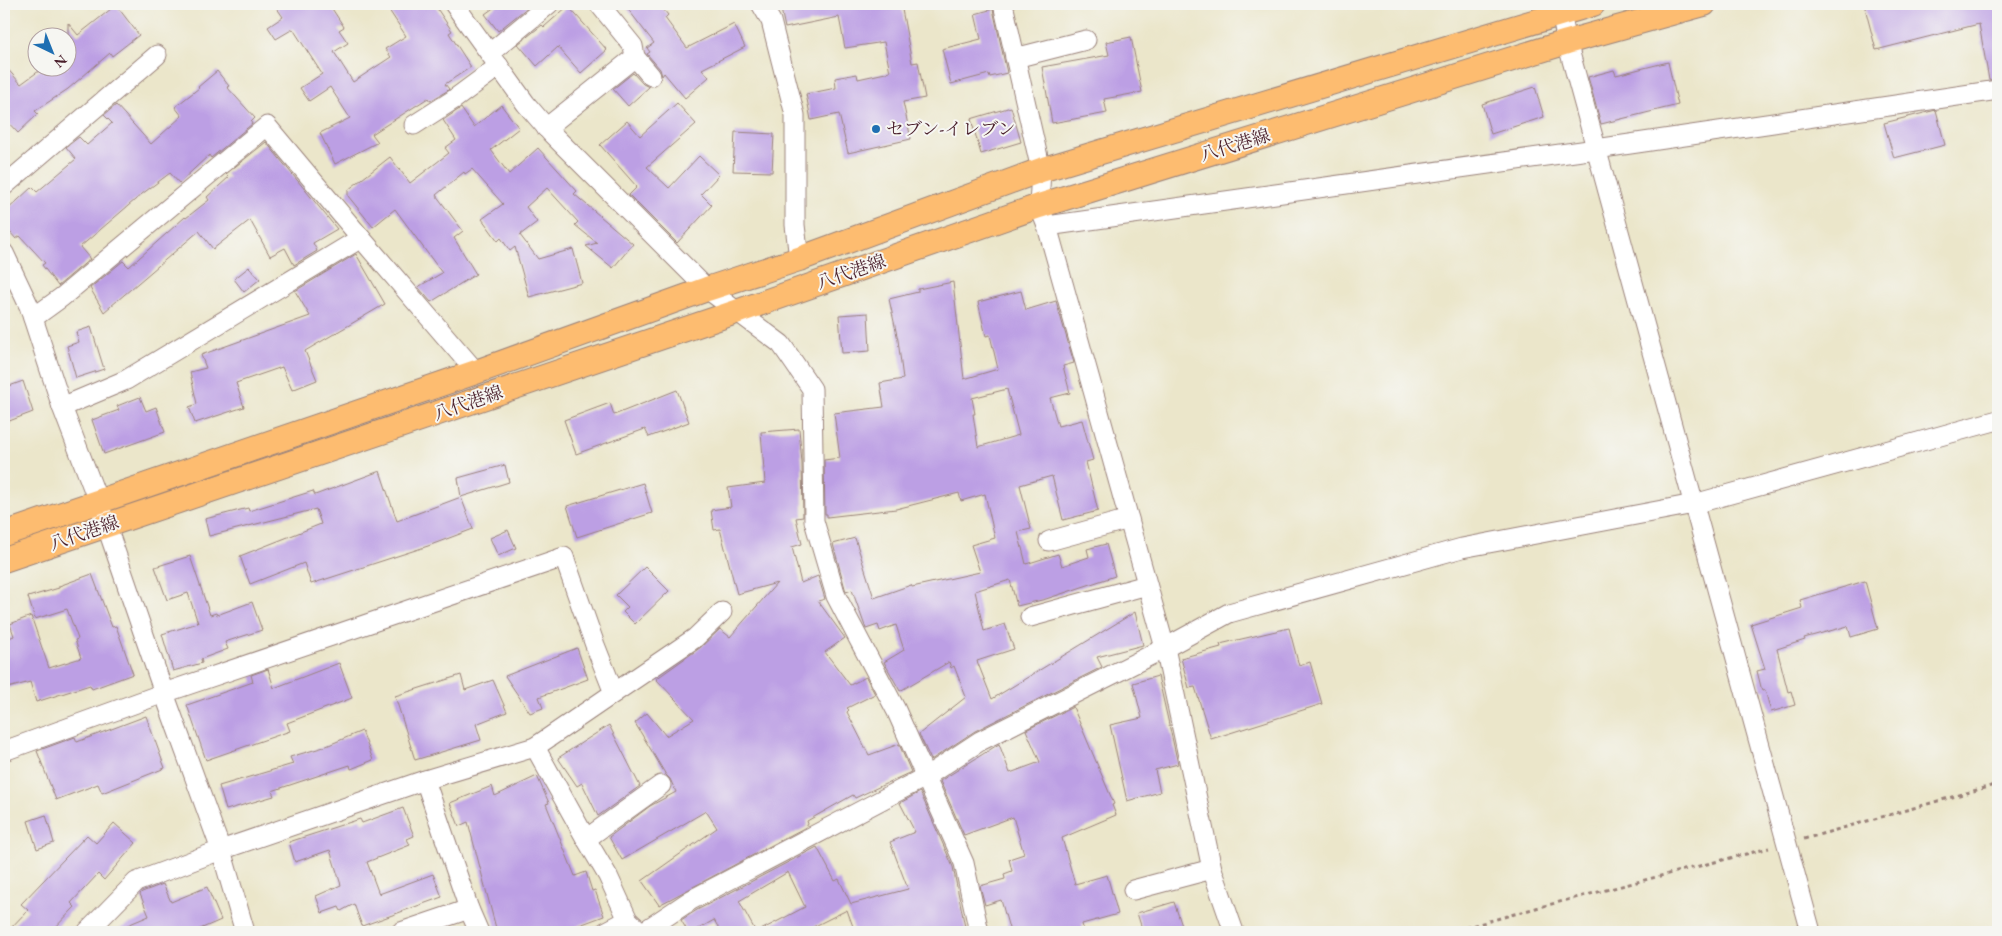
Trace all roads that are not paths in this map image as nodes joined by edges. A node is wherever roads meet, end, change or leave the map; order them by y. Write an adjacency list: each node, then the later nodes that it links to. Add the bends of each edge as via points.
1 (454, 4): 14 (street)
2 (549, 4): 14 (street)
3 (599, 4): 12 (street, via 633,46)
4 (761, 4): 25 (street, via 771,21 795,116 795,216)
5 (1003, 4): 13 (street)
6 (1593, 4): 8 (main road, 八代港線)
7 (1704, 4): 10 (main road, 八代港線)
8 (1560, 8): 10 (street); 20 (main road, 八代港線)
9 (1086, 40): 13 (street)
10 (1567, 42): 19 (street); 22 (main road, 八代港線)
11 (158, 55): 21 (street)
12 (635, 57): 15 (street); 18 (street)
13 (1015, 58): 20 (street)
14 (494, 59): 17 (street, via 454,100); 18 (street)
15 (652, 76)
16 (1998, 90): 19 (street)
17 (414, 125)
18 (546, 128): 26 (street)
19 (1596, 149): 22 (street); 33 (street)
20 (1041, 170): 22 (street); 25 (main road, 八代港線)
21 (4, 186)
22 (1043, 216): 27 (main road, 八代港線); 34 (street)
23 (361, 238): 28 (street, via 267,126); 29 (street); 30 (street, via 126,380)
24 (5, 256): 28 (street)
25 (799, 259): 26 (main road, 八代港線)
26 (707, 289): 27 (street); 29 (main road, 八代港線)
27 (739, 311): 35 (main road, 八代港線); 47 (street, via 781,344 812,389 814,521 819,540 836,596)
28 (33, 318): 30 (street)
29 (476, 372): 32 (main road, 八代港線)
30 (62, 407): 32 (street)
31 (1998, 420): 33 (street)
32 (98, 501): 35 (street); 36 (main road, 八代港線)
33 (1694, 504): 42 (street, via 1462,548 1229,613); 63 (street)
34 (1129, 519): 37 (street); 39 (street)
35 (106, 525): 38 (main road, 八代港線); 43 (street)
36 (4, 534)
37 (1049, 541)
38 (4, 560)
39 (1147, 585): 41 (street); 42 (street)
40 (722, 612): 44 (street, via 695,638)
41 (1030, 617)
42 (1165, 648): 47 (street, via 980,741); 52 (street)
43 (164, 693): 44 (street, via 564,557); 46 (street); 51 (street)
44 (614, 693): 45 (street)
45 (535, 747): 48 (street); 50 (street)
46 (4, 751)
47 (927, 776): 55 (street); 61 (street, via 964,863)
48 (425, 780): 51 (street); 54 (street)
49 (661, 785): 50 (street)
50 (586, 839): 55 (street)
51 (221, 850): 56 (street, via 136,882); 57 (street)
52 (1212, 869): 53 (street); 62 (street)
53 (1133, 890)
54 (469, 909): 58 (street); 59 (street)
55 (637, 928): 60 (street)
56 (88, 932)
57 (244, 932)
58 (401, 932)
59 (479, 932)
60 (606, 932)
61 (979, 932)
62 (1234, 932)
63 (1811, 932)

